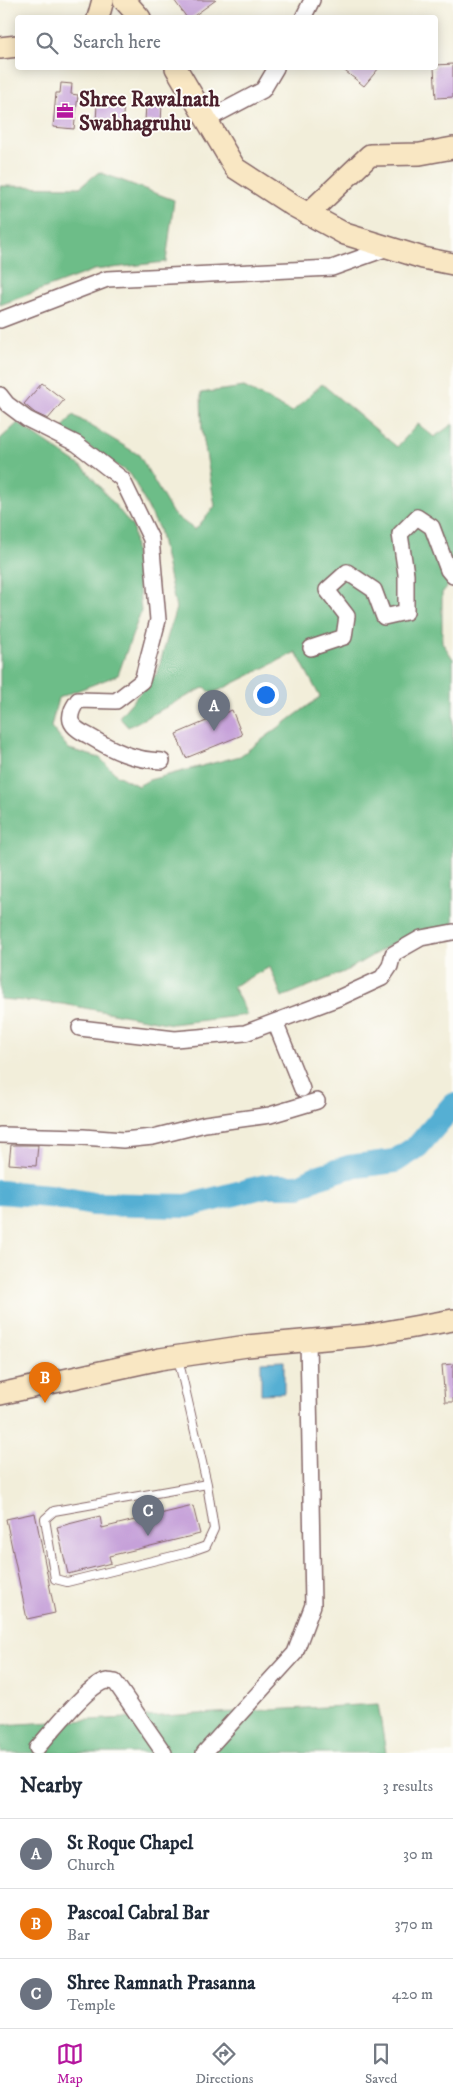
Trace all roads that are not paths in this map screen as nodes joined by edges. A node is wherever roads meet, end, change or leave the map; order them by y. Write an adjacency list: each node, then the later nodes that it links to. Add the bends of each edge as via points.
1 (103, 0): 4 (street)
2 (124, 0): 5 (street)
3 (312, 0): 6 (street)
4 (99, 15)
5 (137, 15)
6 (304, 15)
7 (15, 46): 8 (street)
8 (0, 48)
9 (177, 70): 11 (street)
10 (275, 70): 11 (street, via 263,90)
11 (208, 119): 13 (street, via 235,168)
12 (453, 148): 13 (street, via 420,154 370,155)
13 (308, 214): 14 (street, via 345,234)
14 (388, 248): 15 (street); 16 (street, via 332,268 107,278)
15 (453, 264)
16 (0, 320)
17 (0, 395): 20 (street, via 27,420 77,444 122,479 152,539 158,620 142,682 116,701 78,700 71,712 71,722 79,731 117,753 147,761)
18 (453, 576): 19 (street, via 432,528 417,516 400,534 406,574 406,612 384,617 374,590 347,572 327,590 347,616 344,637)
19 (311, 648)
20 (162, 761)
21 (453, 932): 22 (street, via 421,938 394,954 382,978)
22 (275, 1022): 23 (street, via 245,1033 175,1039); 24 (street)
23 (80, 1028)
24 (302, 1089)
25 (317, 1101): 26 (street, via 270,1115 204,1124 153,1137 123,1140)
26 (0, 1135)
27 (453, 1320): 28 (street, via 369,1335)
28 (308, 1340): 29 (street); 34 (street, via 313,1606 294,1653)
29 (178, 1356): 30 (street); 31 (lane)
30 (0, 1394)
31 (207, 1484): 31 (lane, via 214,1529 206,1546 67,1582 55,1579 45,1519 54,1511)
32 (37, 1748): 33 (street, via 77,1703 96,1686 108,1681 115,1682)
33 (164, 1753)
34 (204, 1753)

